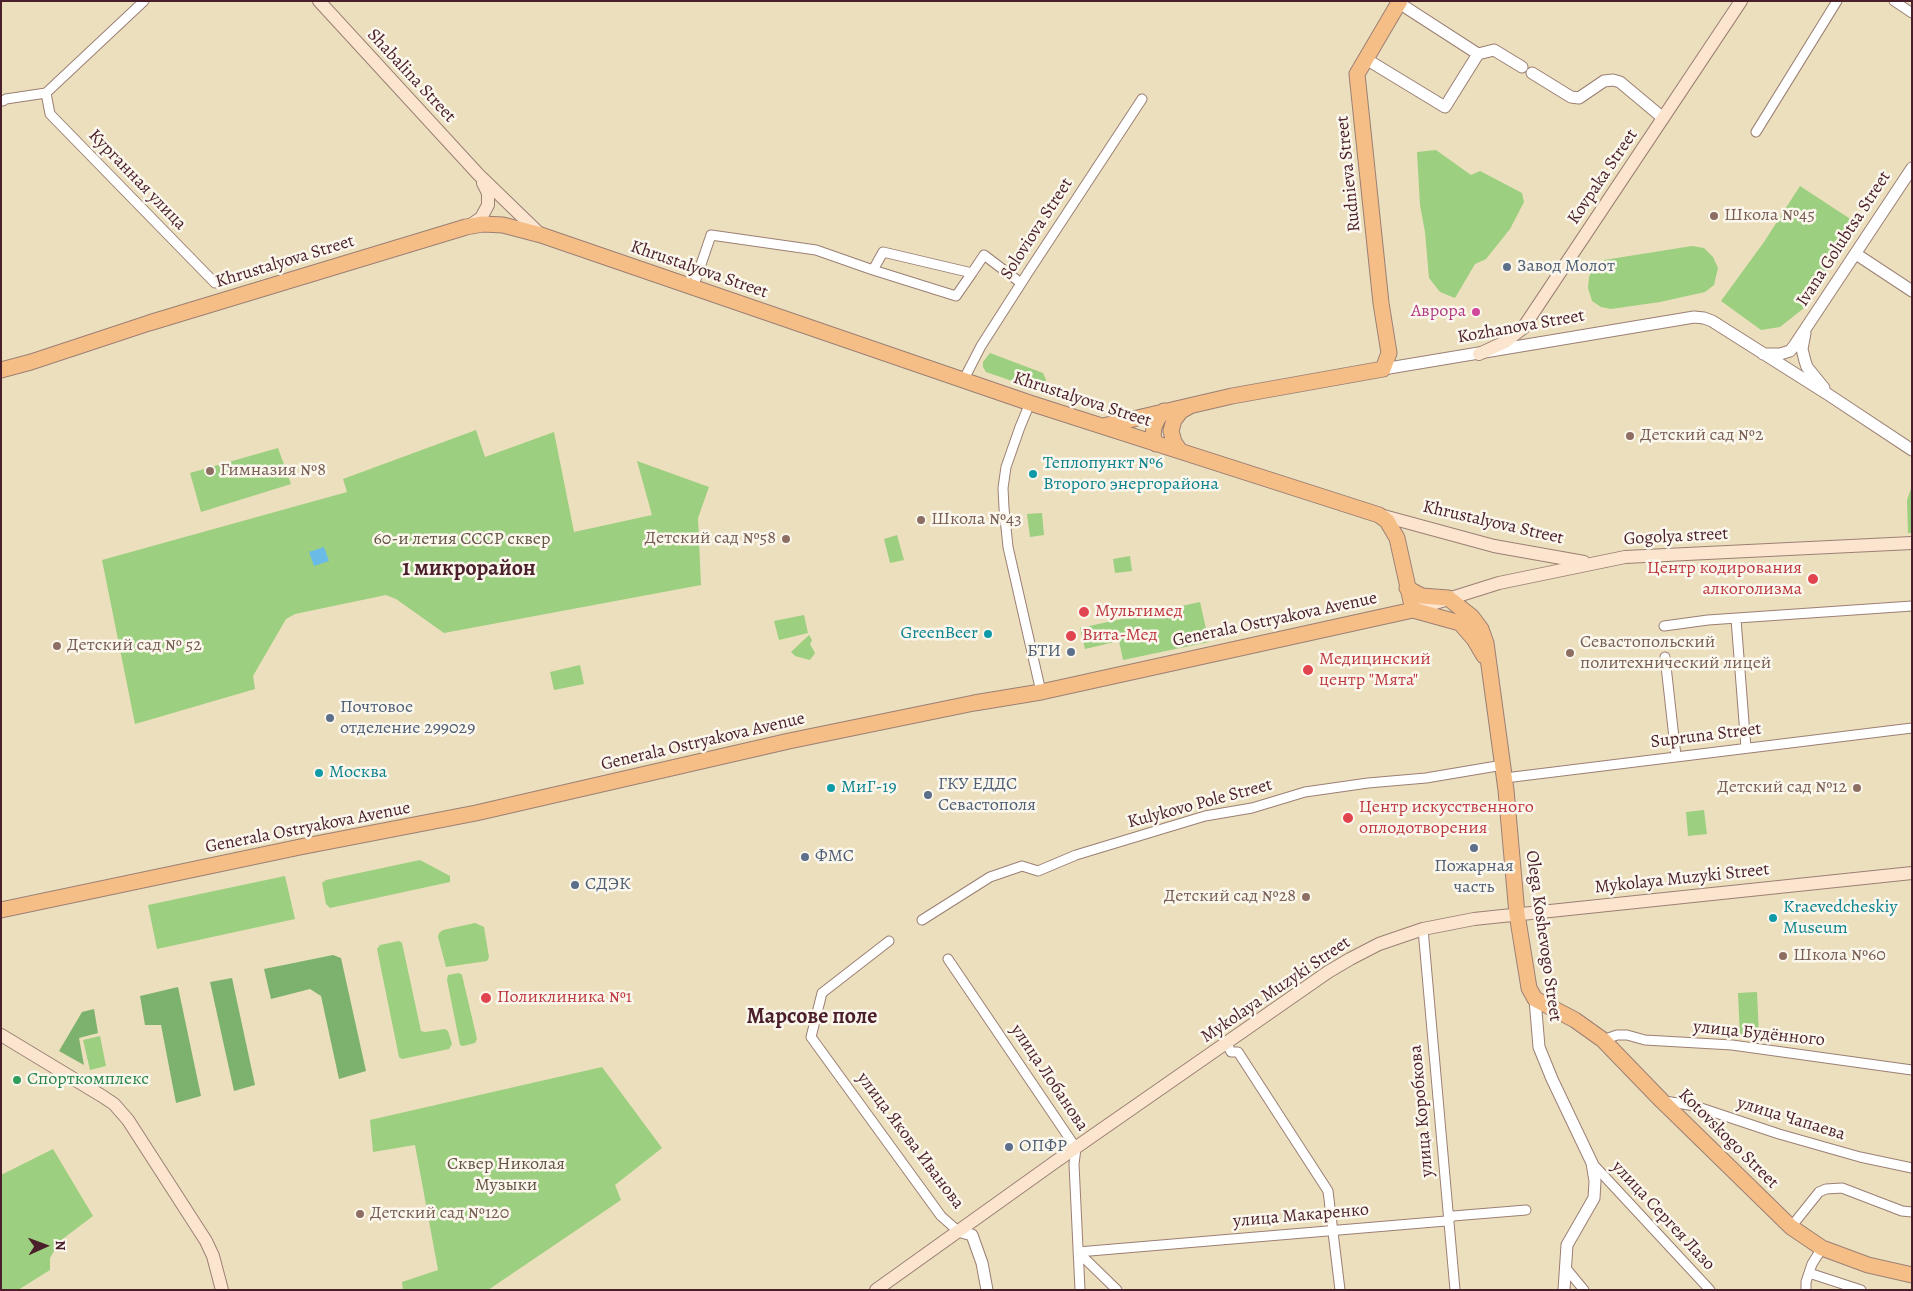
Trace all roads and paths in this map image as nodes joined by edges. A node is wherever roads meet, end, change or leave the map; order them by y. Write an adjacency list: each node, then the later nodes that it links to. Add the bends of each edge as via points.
1 (144, 1): 10 (street)
2 (319, 1): 16 (main road, Shabalina Street)
3 (1741, 1): 13 (main road, Kovpaka Street)
4 (1837, 1): 14 (street)
5 (1894, 1): 7 (street)
6 (1400, 2): 8 (street); 9 (main road, Rudnieva Street)
7 (1912, 13)
8 (1478, 54): 9 (street, via 1445,107); 13 (street, via 1494,50 1572,97 1579,98 1604,81 1620,82)
9 (1366, 59): 31 (main road, Rudnieva Street, via 1358,74)
10 (46, 93): 12 (street); 24 (street, Курганная улица, via 50,114)
11 (1142, 99): 25 (street, Soloviova Street)
12 (3, 101)
13 (1664, 118): 29 (main road, Kovpaka Street, via 1523,328 1506,342)
14 (1756, 132)
15 (1912, 168): 21 (street, Ivana Golubtsa Street)
16 (478, 174): 17 (main road, Shabalina Street); 19 (main road, Shabalina Street, via 488,193 488,205 481,218)
17 (496, 193): 18 (main road, Shabalina Street, via 504,214); 20 (main road, Shabalina Street)
18 (503, 225): 19 (main road, Khrustalyova Street); 20 (main road, Khrustalyova Street)
19 (466, 227): 32 (main road, Khrustalyova Street)
20 (541, 234): 26 (main road, Khrustalyova Street)
21 (1856, 254): 27 (street); 28 (street, Ivana Golubtsa Street)
22 (873, 270): 23 (street, via 883,252); 23 (street, via 956,296); 26 (street, via 816,250 711,235)
23 (972, 273): 25 (street, via 984,255)
24 (215, 283)
25 (1021, 283): 33 (street, Soloviova Street)
26 (692, 288): 33 (main road, Khrustalyova Street)
27 (1912, 291)
28 (1805, 329): 30 (street, Ivana Golubtsa Street, via 1790,350 1776,355); 34 (street, via 1802,349 1807,367)
29 (1479, 354): 30 (street, Kozhanova Street, via 1694,317 1712,321); 31 (street, Kozhanova Street)
30 (1762, 354): 34 (street, Kozhanova Street)
31 (1390, 368): 36 (main road, Kozhanova Street)
32 (1, 370)
33 (964, 379): 35 (main road, Khrustalyova Street)
34 (1829, 395): 40 (street, Kozhanova Street)
35 (1030, 403): 38 (main road, Khrustalyova Street); 56 (street, via 1006,468 1003,488 1008,547)
36 (1191, 405): 37 (main road, Kozhanova Street); 41 (main road, via 1181,410 1171,431)
37 (1164, 410): 38 (main road, Kozhanova Street); 39 (main road, via 1154,426)
38 (1103, 426): 39 (main road, Khrustalyova Street)
39 (1156, 444): 41 (main road, Khrustalyova Street)
40 (1912, 450)
41 (1180, 451): 42 (main road, Khrustalyova Street)
42 (1379, 515): 44 (main road, Khrustalyova Street, via 1494,546); 45 (main road, via 1387,521 1397,538)
43 (1912, 543): 44 (main road, Gogolya street, via 1625,557)
44 (1599, 562): 46 (main road, Gogolya street)
45 (1407, 588): 47 (main road, via 1422,596); 50 (main road)
46 (1471, 591): 47 (main road, Gogolya street); 49 (main road)
47 (1448, 598): 49 (main road, Olega Koshevogo Street); 50 (main road, Gogolya street)
48 (1912, 606): 51 (street)
49 (1460, 608): 52 (main road); 55 (main road, Olega Koshevogo Street, via 1481,629)
50 (1413, 610): 52 (main road); 56 (main road, Generala Ostryakova Avenue)
51 (1736, 619): 53 (street); 58 (street)
52 (1460, 623): 55 (main road, Olega Koshevogo Street, via 1474,639)
53 (1664, 626)
54 (1665, 657): 59 (street)
55 (1491, 674): 60 (main road, Olega Koshevogo Street)
56 (1041, 692): 62 (main road, Generala Ostryakova Avenue, via 789,741 476,813)
57 (1912, 728): 58 (street, Supruna Street)
58 (1746, 748): 59 (street, Supruna Street)
59 (1676, 756): 60 (street, Supruna Street)
60 (1504, 771): 63 (main road, Olega Koshevogo Street); 64 (street, Kulykovo Pole Street, via 1304,792 1252,808 1205,816 1076,855 1038,871 1022,866 990,877)
61 (1912, 873): 63 (main road, Mykolaya Muzyki Street)
62 (1, 910)
63 (1517, 914): 65 (main road, Mykolaya Muzyki Street); 68 (main road, Olega Koshevogo Street, via 1529,988)
64 (922, 920)
65 (1423, 929): 71 (main road, Mykolaya Muzyki Street, via 1379,944 1350,959); 79 (street, улица Коробкова)
66 (889, 941): 82 (street, улица Якова Иванова, via 822,993 811,1037 941,1216)
67 (948, 958): 74 (street, улица Лобанова)
68 (1534, 999): 70 (main road, Kotovskogo Street, via 1575,1020); 75 (street, Olega Koshevogo Street, via 1539,1047)
69 (1, 1035): 88 (main road, via 114,1104 128,1120 206,1241)
70 (1603, 1040): 72 (street, улица Будённого, via 1628,1035 1645,1040 1732,1045); 73 (main road, Kotovskogo Street)
71 (1227, 1044): 74 (main road, Mykolaya Muzyki Street); 81 (street, via 1231,1052 1238,1052 1328,1190)
72 (1912, 1070)
73 (1662, 1100): 76 (street, улица Чапаева, via 1695,1106 1860,1157); 80 (main road, Kotovskogo Street)
74 (1076, 1148): 82 (main road, Mykolaya Muzyki Street); 84 (street, улица Лобанова)
75 (1592, 1163): 85 (street, Olega Koshevogo Street, via 1594,1198 1568,1245); 97 (street, улица Сергея Лазо)
76 (1912, 1168)
77 (1526, 1210): 79 (street, улица Макаренко)
78 (1912, 1212): 80 (street, via 1842,1188 1826,1189 1818,1192)
79 (1448, 1219): 81 (street, улица Макаренко); 94 (street, улица Коробкова)
80 (1791, 1227): 83 (main road, Kotovskogo Street)
81 (1334, 1229): 84 (street, улица Макаренко); 93 (street)
82 (958, 1230): 89 (main road, Mykolaya Muzyki Street); 90 (street, улица Якова Иванова, via 972,1235)
83 (1822, 1248): 86 (street); 87 (main road, Kotovskogo Street, via 1868,1265)
84 (1078, 1252): 91 (street, улица Лобанова); 92 (street)
85 (1565, 1267): 95 (street, Olega Koshevogo Street); 96 (street)
86 (1809, 1273): 98 (street); 99 (street)
87 (1912, 1275)
88 (222, 1290)
89 (876, 1290)
90 (987, 1290)
91 (1080, 1290)
92 (1118, 1290)
93 (1340, 1290)
94 (1455, 1290)
95 (1564, 1290)
96 (1584, 1290)
97 (1710, 1290)
98 (1806, 1290)
99 (1861, 1290)

